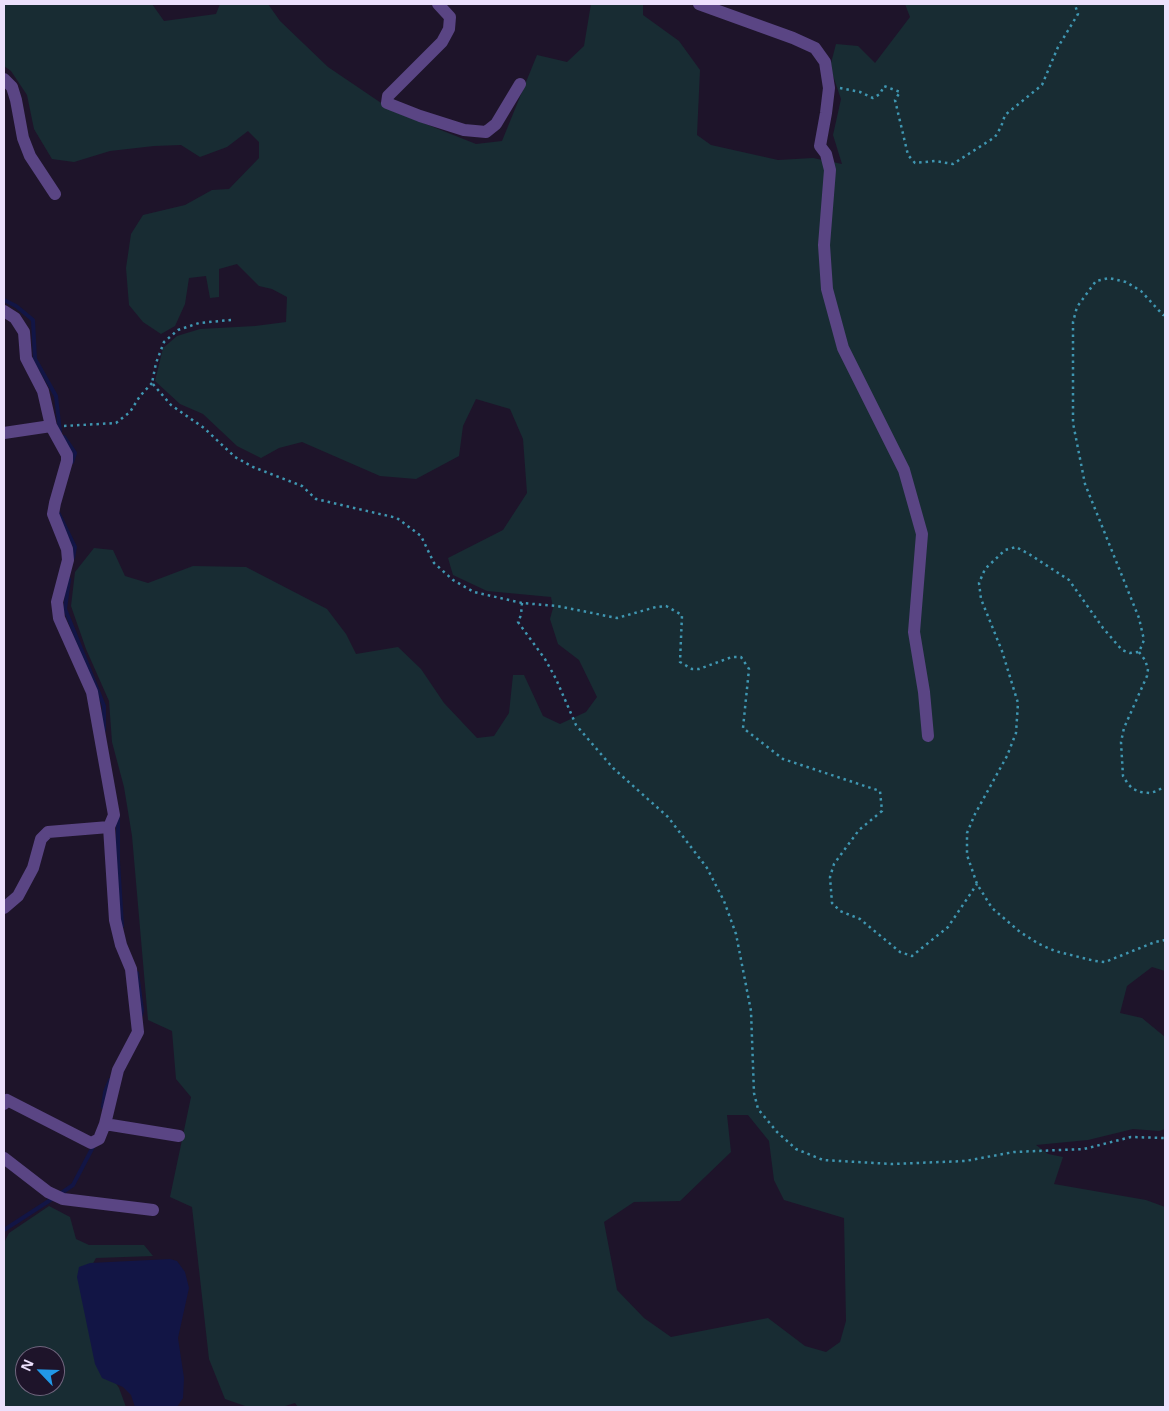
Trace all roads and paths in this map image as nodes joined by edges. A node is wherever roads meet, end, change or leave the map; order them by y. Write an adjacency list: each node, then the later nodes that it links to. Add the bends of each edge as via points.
1 (438, 4): 5 (street, via 450,16 449,29 442,42 388,96 387,103 464,130 486,132 496,124)
2 (700, 4): 6 (street, via 815,48 825,62)
3 (1076, 4): 6 (path, via 1078,14 1058,47 1042,86 1005,115 995,137 953,164 935,161 915,163 908,155 895,100 900,92 884,86 874,98 843,88)
4 (4, 79): 7 (street, via 12,87 30,156)
5 (520, 84)
6 (829, 88): 16 (street, via 820,146 830,170 824,245 827,289 843,348 904,470 922,534 914,632)
7 (55, 194)
8 (4, 311): 12 (street, via 15,318 24,332 26,358 43,391)
9 (1165, 315): 15 (path, via 1141,291 1110,278 1096,281 1077,307 1073,322 1073,423 1085,484 1139,618 1144,640)
10 (231, 320): 11 (path, via 178,330 164,342)
11 (152, 383): 12 (path, via 130,412 116,423); 14 (path, via 170,405 204,428 235,457 302,486 316,499 396,518 421,536 434,563 453,580 474,592)
12 (51, 426): 13 (street); 18 (street, via 67,461 53,514 68,548 57,602 59,618 92,692 114,815)
13 (4, 434)
14 (522, 603): 19 (path, via 617,618 666,606 682,615 680,662 699,669 741,657 749,669 743,728 783,759 880,791 882,811 859,830 834,864 830,877 832,903 860,919 900,952 912,956 948,927); 25 (path, via 518,622 556,679 576,725 613,768 668,817 707,868 724,901 738,944 750,1011 754,1093 758,1109 796,1149 823,1160 965,1162 1014,1152 1084,1149 1131,1137)
15 (1139, 652): 17 (path, via 1148,669 1124,728 1121,742 1123,776 1133,789 1140,792 1150,793); 19 (path, via 1122,650 1069,580 1030,554 1016,547 1005,550 985,570 979,583 981,599 1018,703 1016,733 1008,756 967,833 967,855)
16 (928, 736)
17 (1165, 786)
18 (109, 826): 20 (street, via 48,832 41,840 34,868 18,896); 23 (street, via 115,920 131,969 138,1032 118,1070)
19 (977, 884): 21 (path, via 992,908 1020,932 1055,951 1105,962)
20 (4, 908)
21 (1165, 940)
22 (4, 1104): 23 (street, via 7,1100 91,1142 99,1139)
23 (105, 1124): 24 (street)
24 (179, 1136)
25 (1165, 1138)
26 (4, 1158): 27 (street, via 48,1192 63,1199)
27 (153, 1210)

